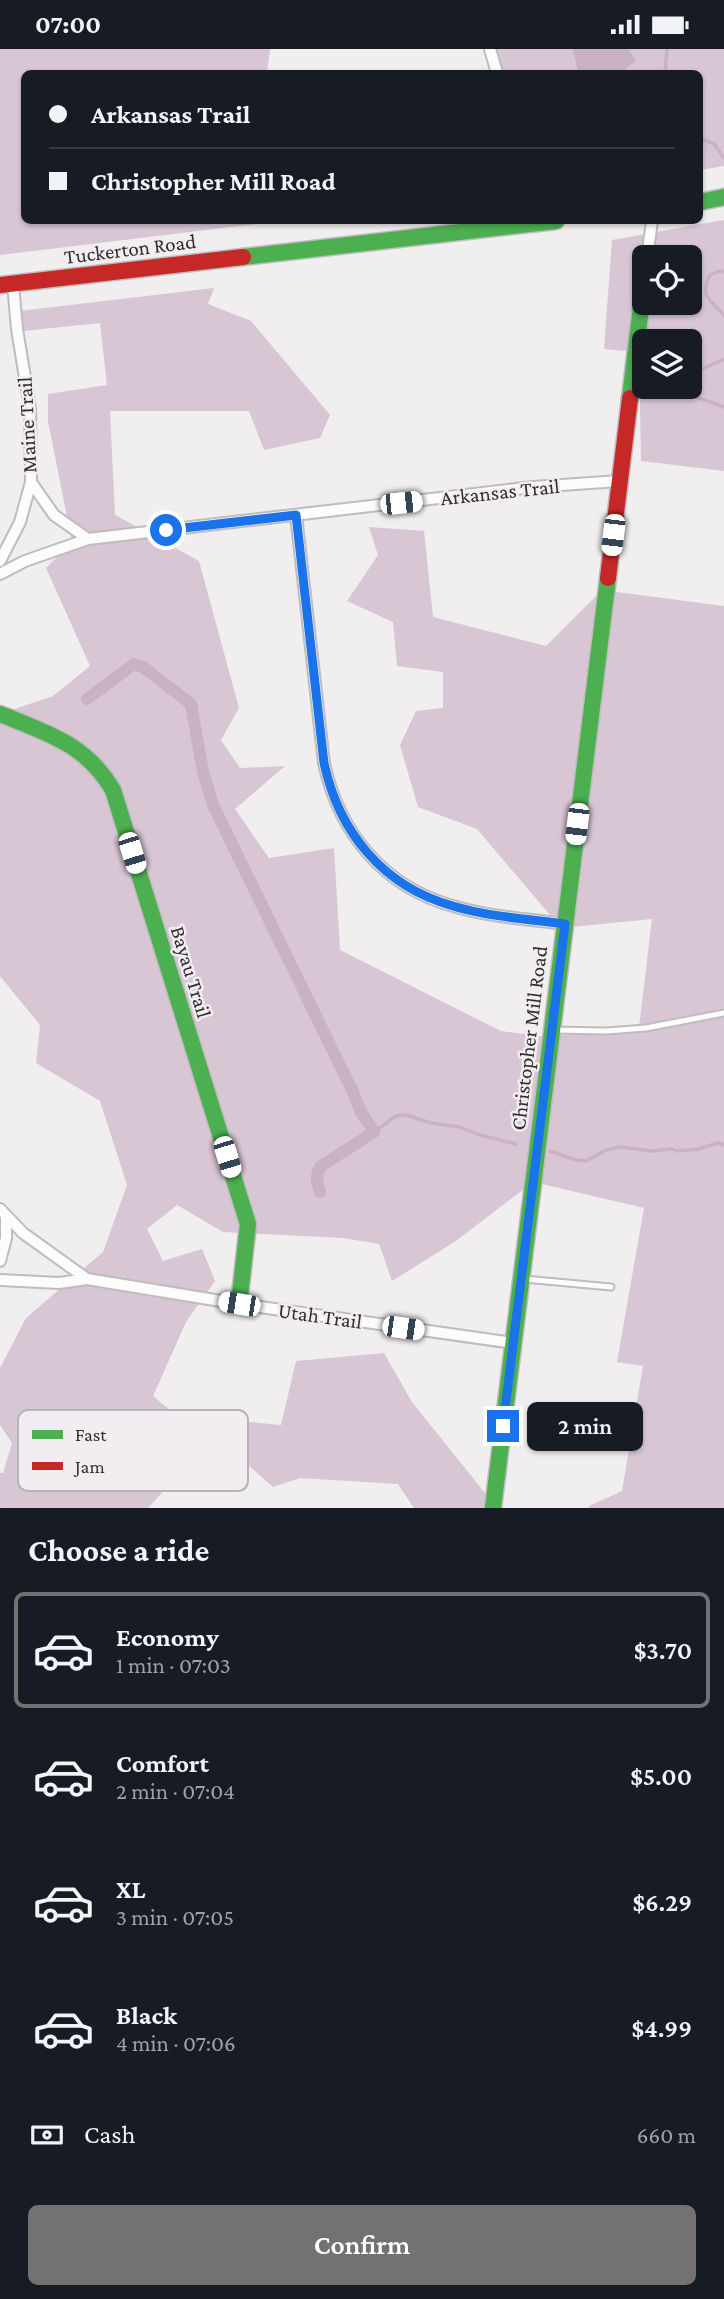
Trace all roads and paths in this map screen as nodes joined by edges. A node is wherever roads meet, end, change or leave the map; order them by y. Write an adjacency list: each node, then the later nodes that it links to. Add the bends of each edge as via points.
1 (490, 49): 2 (street)
2 (496, 70)
3 (724, 197): 4 (street)
4 (703, 201)
5 (516, 224): 8 (street, Tuckerton Road)
6 (652, 224): 7 (street)
7 (649, 245)
8 (7, 284): 11 (street, Maine Trail, via 30,408)
9 (640, 315): 10 (street, Christopher Mill Road)
10 (620, 481): 12 (street, Arkansas Trail); 17 (street, Christopher Mill Road)
11 (31, 482): 13 (street, via 54,515); 14 (street, Maine Trail, via 20,522)
12 (296, 515): 13 (street, Arkansas Trail); 17 (street, via 324,763 336,804 354,837 398,882 435,901)
13 (88, 539): 15 (street, Arkansas Trail)
14 (0, 561)
15 (0, 574)
16 (0, 714): 26 (street, Bayau Trail, via 78,747 99,765 113,789 248,1224)
17 (565, 924): 19 (street, Christopher Mill Road)
18 (724, 1013): 19 (lane, via 646,1028)
19 (551, 1030): 23 (street, Christopher Mill Road)
20 (3, 1214): 21 (street, via 6,1238); 22 (street, Utah Trail)
21 (0, 1261)
22 (87, 1279): 24 (street, Utah Trail, via 59,1283); 26 (street, Utah Trail)
23 (521, 1279): 25 (lane); 27 (street, Christopher Mill Road)
24 (0, 1280)
25 (611, 1287)
26 (239, 1304): 27 (street, Utah Trail)
27 (513, 1343): 28 (street, Christopher Mill Road)
28 (493, 1508)

